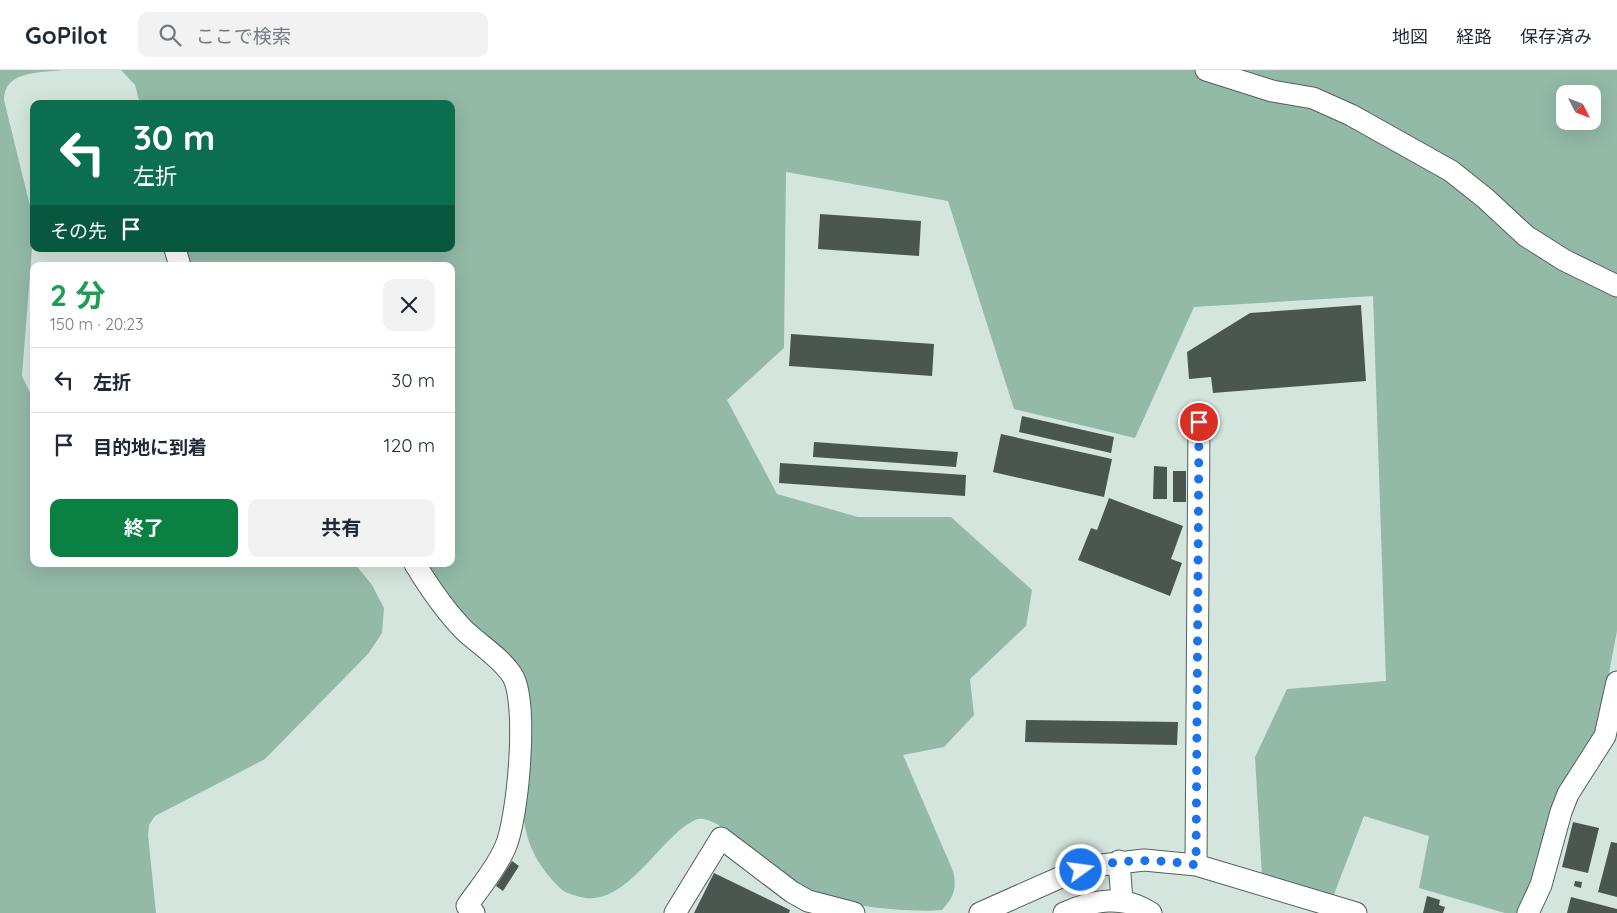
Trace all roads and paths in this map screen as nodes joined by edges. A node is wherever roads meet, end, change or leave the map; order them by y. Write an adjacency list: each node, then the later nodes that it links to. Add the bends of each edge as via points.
1 (1206, 70): 2 (street, via 1272,91 1313,98 1351,115 1451,171 1526,236 1564,260)
2 (1617, 286)
3 (1199, 422): 7 (street)
4 (416, 567): 9 (street, via 463,629 512,676 518,692 521,754 511,831 506,848 467,906)
5 (1617, 682): 16 (street, via 1605,736 1568,794 1541,885)
6 (1119, 862): 7 (street, via 1170,861); 8 (street); 12 (street, via 1068,874)
7 (1196, 865): 15 (street)
8 (1122, 901): 13 (street, via 1101,900); 14 (street)
9 (474, 913)
10 (675, 913): 11 (street, via 721,838 792,892 808,901)
11 (854, 913)
12 (980, 913)
13 (1064, 913)
14 (1151, 913)
15 (1356, 913)
16 (1528, 913)

